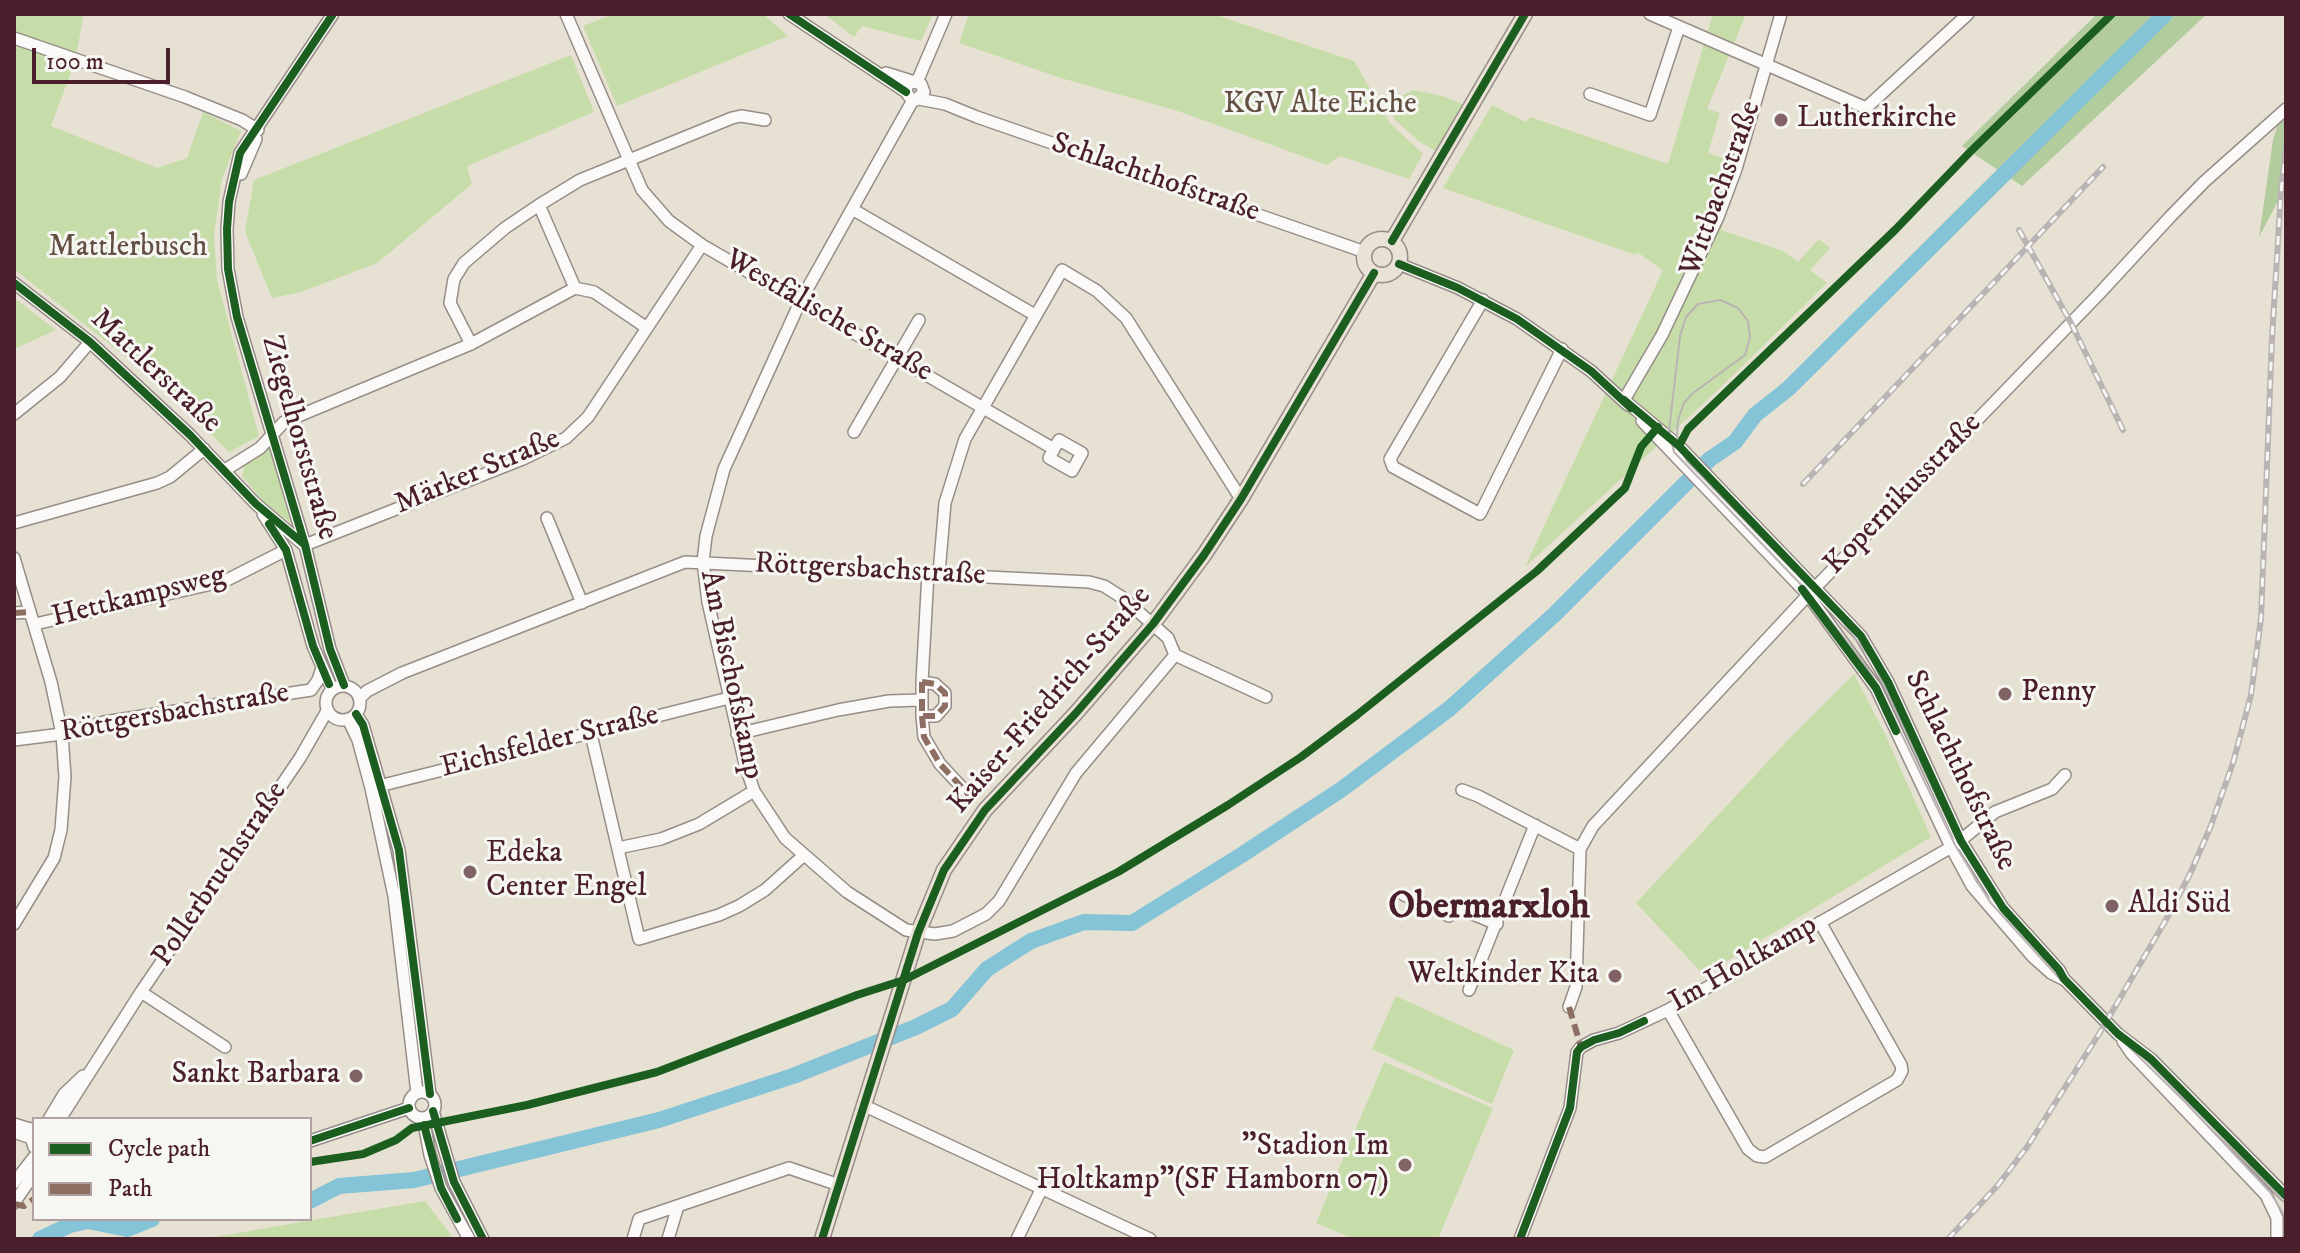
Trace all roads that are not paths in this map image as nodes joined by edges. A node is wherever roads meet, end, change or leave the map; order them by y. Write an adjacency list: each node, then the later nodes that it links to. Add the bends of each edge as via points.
1 (333, 14): 16 (street, Ziegelhorststraße)
2 (566, 14): 17 (street, Westfälische Straße)
3 (789, 14): 12 (street, Schlachthofstraße)
4 (946, 14): 12 (street, Am Bischofskamp)
5 (1525, 14): 20 (main road)
6 (1650, 14): 9 (street)
7 (1781, 14): 11 (street, Wittbachstraße)
8 (1968, 14): 11 (street, via 1866,108)
9 (1679, 27): 11 (street); 13 (street, via 1650,115)
10 (14, 38): 16 (street, via 185,97)
11 (1766, 64): 36 (street, Wittbachstraße, via 1718,217 1662,335)
12 (915, 90): 19 (street, Am Bischofskamp); 22 (street, Schlachthofstraße)
13 (1590, 94)
14 (2286, 109): 53 (street, Kopernikusstraße, via 2204,182)
15 (765, 120): 17 (street, via 732,118)
16 (258, 130): 40 (street, Ziegelhorststraße, via 240,153 229,202 228,269)
17 (627, 159): 18 (street); 21 (street, Westfälische Straße, via 655,207)
18 (539, 205): 26 (street); 33 (street, via 464,263 454,279 450,303)
19 (852, 209): 27 (street, Am Bischofskamp); 29 (street)
20 (1392, 241): 22 (main road, via 1373,240); 23 (main road, via 1401,254)
21 (702, 245): 27 (street, Westfälische Straße); 31 (street, Märker Straße)
22 (1365, 252): 24 (main road, via 1365,264)
23 (1399, 264): 24 (main road, via 1385,275); 28 (street, Schlachthofstraße)
24 (1374, 273): 44 (main road, Kaiser-Friedrich-Straße)
25 (14, 283): 32 (street, Mattlerstraße)
26 (575, 288): 31 (street, via 594,292); 33 (street)
27 (801, 300): 35 (street, Westfälische Straße); 51 (street, Am Bischofskamp, via 724,469)
28 (1483, 300): 34 (street, Schlachthofstraße); 34 (street, via 1390,459 1393,467 1480,514)
29 (1035, 315): 37 (street); 44 (street, via 1062,270 1097,291 1126,318)
30 (919, 320): 35 (street)
31 (647, 328): 48 (street, Märker Straße, via 588,417 566,438)
32 (90, 342): 38 (street, via 60,377); 41 (street, Mattlerstraße)
33 (471, 344): 40 (street, via 284,422)
34 (1562, 349): 36 (street, Schlachthofstraße)
35 (898, 357): 37 (street, Westfälische Straße); 39 (street)
36 (1624, 400): 53 (street, Schlachthofstraße)
37 (983, 408): 42 (street, Westfälische Straße); 52 (street, via 965,439 945,503)
38 (14, 414)
39 (854, 432)
40 (273, 434): 43 (street, Ziegelhorststraße); 48 (street, Ziegelhorststraße)
41 (204, 449): 43 (street, Mattlerstraße); 47 (street, via 157,483)
42 (1054, 449)
43 (225, 470): 45 (street, Mattlerstraße)
44 (1241, 499): 58 (main road, Kaiser-Friedrich-Straße)
45 (256, 504): 48 (street, Mattlerstraße); 49 (street, Mattlerstraße)
46 (547, 518): 54 (street)
47 (14, 523)
48 (305, 545): 62 (street, Ziegelhorststraße, via 330,649)
49 (286, 550): 57 (street, Hettkampsweg, via 225,581); 60 (street, Mattlerstraße)
50 (14, 558): 55 (street)
51 (703, 562): 52 (street, Röttgersbachstraße); 54 (street, Röttgersbachstraße, via 685,562); 64 (street, Am Bischofskamp)
52 (933, 573): 58 (street, Röttgersbachstraße, via 1089,582 1123,598); 61 (street)
53 (1812, 591): 79 (street, Schlachthofstraße, via 1876,688); 79 (street, Schlachthofstraße, via 1853,626 1873,654); 81 (street, Kopernikusstraße, via 1593,826)
54 (582, 603): 62 (street, Röttgersbachstraße, via 367,691)
55 (30, 612): 56 (street); 57 (street)
56 (14, 613)
57 (35, 624): 69 (street)
58 (1153, 624): 59 (street, Röttgersbachstraße, via 1168,638); 87 (main road, Kaiser-Friedrich-Straße, via 978,819 944,870)
59 (1175, 655): 63 (street); 87 (street, via 1076,773 999,901 953,931)
60 (322, 668): 62 (street, Mattlerstraße); 69 (street, Röttgersbachstraße, via 311,690 104,722)
61 (922, 682): 65 (street); 67 (street, via 941,687 946,699 936,716)
62 (347, 690): 66 (street, via 326,697); 68 (street)
63 (1266, 697)
64 (729, 698): 70 (street, Eichsfelder Straße); 71 (street, Am Bischofskamp)
65 (921, 700): 67 (street); 71 (street, via 838,710)
66 (331, 714): 68 (street); 89 (street, Pollerbruchstraße)
67 (922, 716): 77 (street, via 924,737 940,764)
68 (352, 717): 74 (street)
69 (62, 734): 72 (street, Röttgersbachstraße); 85 (street, via 65,777 54,858)
70 (591, 734): 74 (street, Eichsfelder Straße); 80 (street)
71 (737, 734): 76 (street, Am Bischofskamp)
72 (14, 740)
73 (2065, 775): 79 (street, Schlachthofstraße, via 2052,789 1995,812)
74 (375, 786): 95 (street); 96 (street, via 399,850)
75 (1462, 790): 78 (street)
76 (754, 791): 80 (street, via 699,824); 82 (street, Am Bischofskamp)
77 (969, 795)
78 (1535, 825): 81 (street); 86 (street)
79 (1955, 844): 84 (street, Im Holtkamp); 92 (street, Schlachthofstraße, via 1972,886 1995,915)
80 (618, 848): 82 (street, via 639,939 739,906)
81 (1580, 849): 90 (street, via 1576,987)
82 (803, 856): 87 (street, Am Bischofskamp, via 876,912)
83 (1404, 895): 86 (street, via 1449,916 1453,906)
84 (1820, 922): 91 (street, Im Holtkamp); 91 (street, via 1902,1071 1897,1080 1765,1157 1748,1149)
85 (14, 924)
86 (1497, 924): 88 (street)
87 (918, 933): 97 (main road, Kaiser-Friedrich-Straße)
88 (1469, 990)
89 (141, 992): 93 (street, Pollerbruchstraße); 94 (street, Pollerbruchstraße)
90 (1569, 1007)
91 (1668, 1010): 120 (street, Im Holtkamp, via 1577,1052 1570,1108)
92 (2118, 1034): 110 (street, Schlachthofstraße, via 2151,1059); 121 (street, Schlachthofstraße, via 2266,1195 2277,1218)
93 (225, 1047)
94 (90, 1070): 100 (street, Pollerbruchstraße, via 64,1094); 101 (street, Pollerbruchstraße)
95 (417, 1093): 96 (street); 98 (street)
96 (430, 1094): 99 (street, via 435,1102)
97 (865, 1106): 108 (main road, Kaiser-Friedrich-Straße); 109 (street)
98 (409, 1108): 99 (street, via 417,1117); 104 (street)
99 (428, 1115): 113 (street, via 430,1155); 114 (street)
100 (50, 1117)
101 (61, 1117)
102 (14, 1124): 103 (street)
103 (32, 1135)
104 (312, 1140)
105 (32, 1160): 107 (street)
106 (32, 1177): 111 (street)
107 (14, 1183)
108 (839, 1185): 112 (street, via 789,1168); 117 (main road, Kaiser-Friedrich-Straße)
109 (1041, 1190): 118 (street); 119 (street)
110 (2286, 1196)
111 (14, 1203)
112 (678, 1206): 115 (street, via 639,1219); 116 (street)
113 (469, 1239)
114 (483, 1239)
115 (633, 1239)
116 (668, 1239)
117 (822, 1239)
118 (1017, 1239)
119 (1150, 1239)
120 (1520, 1239)
121 (2277, 1239)

